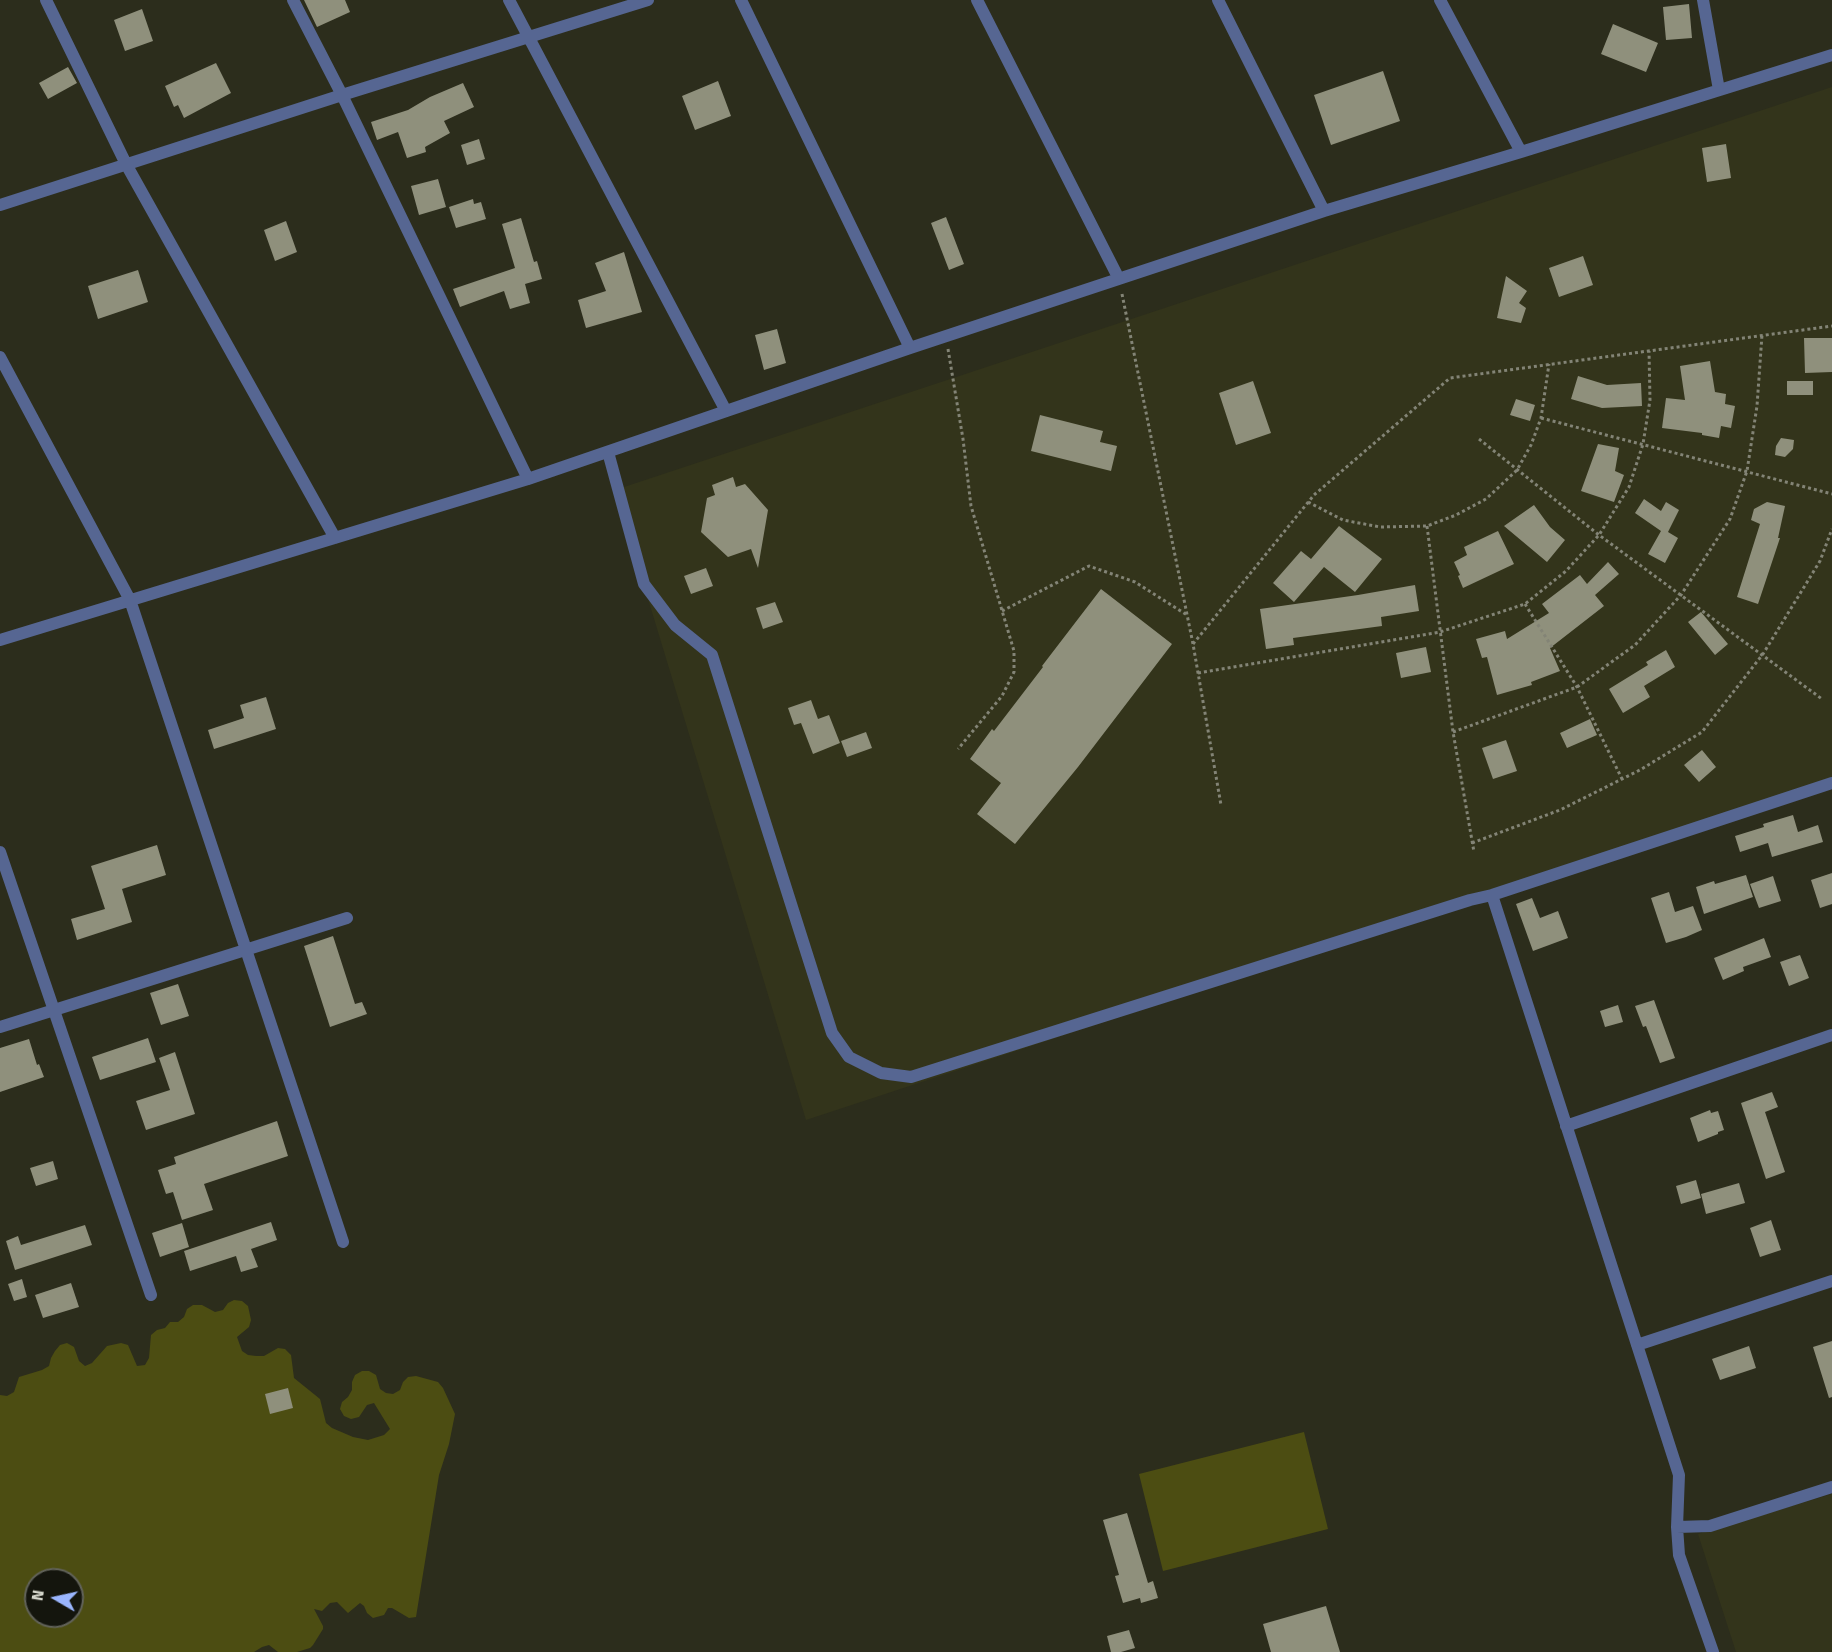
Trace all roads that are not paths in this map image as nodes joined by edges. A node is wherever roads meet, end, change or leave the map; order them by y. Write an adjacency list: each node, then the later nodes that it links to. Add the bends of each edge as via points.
1 (46, 0): 15 (street)
2 (293, 0): 13 (street)
3 (509, 0): 10 (street)
4 (648, 0): 10 (street)
5 (741, 0): 19 (street)
6 (977, 0): 18 (street)
7 (1218, 0): 17 (street)
8 (1440, 0): 14 (street)
9 (1703, 0): 12 (street)
10 (528, 37): 13 (street); 21 (street)
11 (1832, 55): 12 (street)
12 (1719, 90): 14 (street)
13 (342, 95): 15 (street); 23 (street)
14 (1521, 152): 17 (street)
15 (126, 164): 16 (street); 24 (street)
16 (0, 205)
17 (1324, 211): 18 (street)
18 (1119, 279): 19 (street)
19 (910, 348): 21 (street)
20 (0, 357): 25 (street)
21 (726, 411): 22 (street)
22 (608, 452): 23 (street); 29 (street, via 644,584 675,625 712,655 832,1032 849,1057 880,1073 911,1077)
23 (528, 479): 24 (street)
24 (335, 538): 25 (street)
25 (130, 600): 26 (street); 31 (street)
26 (0, 640)
27 (1832, 783): 29 (street)
28 (0, 852): 32 (street)
29 (1492, 895): 35 (street)
30 (347, 918): 31 (street)
31 (246, 949): 32 (street); 36 (street)
32 (54, 1010): 33 (street); 38 (street)
33 (0, 1027)
34 (1832, 1035): 35 (street)
35 (1566, 1126): 39 (street)
36 (343, 1242)
37 (1832, 1281): 39 (street)
38 (151, 1295)
39 (1637, 1345): 41 (street, via 1679,1476)
40 (1832, 1487): 41 (street, via 1710,1527)
41 (1677, 1527): 42 (street, via 1679,1556)
42 (1713, 1652)

